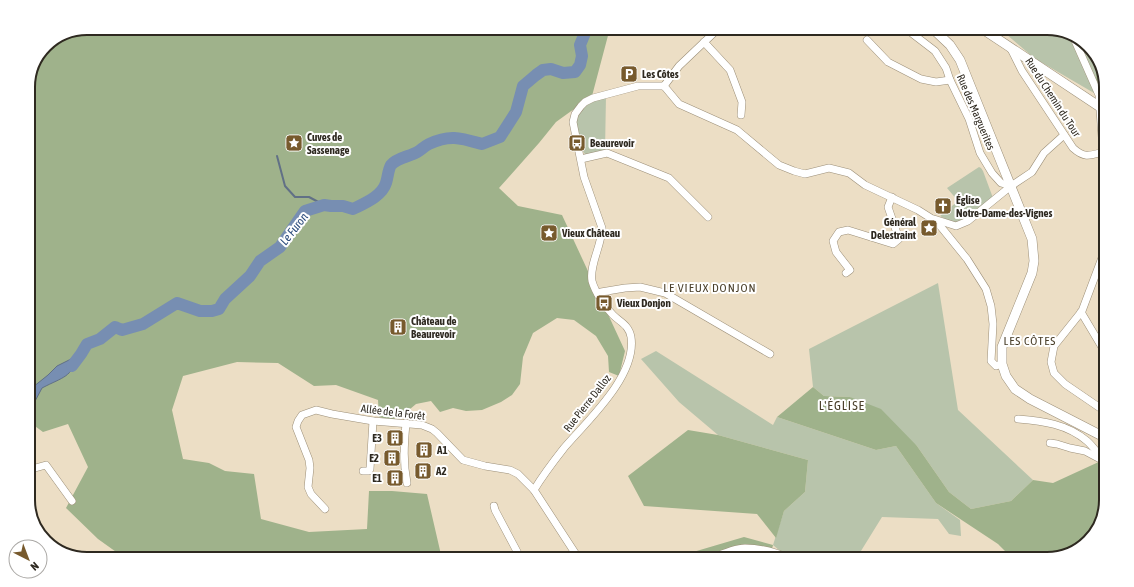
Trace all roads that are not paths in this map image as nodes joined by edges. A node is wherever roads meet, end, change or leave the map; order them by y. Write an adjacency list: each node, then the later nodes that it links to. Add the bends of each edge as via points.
1 (712, 35): 6 (street)
2 (914, 35): 9 (street, Rue des Marguerites, via 934,51 946,68)
3 (939, 35): 17 (main road, via 960,60)
4 (991, 35): 8 (main road)
5 (867, 40): 9 (street, via 888,62 922,79 936,82)
6 (704, 42): 10 (street, via 679,66); 13 (street, via 730,70 742,102)
7 (1077, 45): 11 (street)
8 (1011, 49): 12 (main road); 14 (street, Rue du Chemin du Tour, via 1022,71)
9 (950, 80): 17 (street, Rue des Marguerites, via 969,119 980,153 1001,183)
10 (664, 86): 16 (street, Rue Pierre Dalloz, via 638,86 585,102 575,114 573,122); 18 (street, via 679,104 736,130 779,165 805,174 829,168 849,173 865,185)
11 (1099, 93)
12 (1099, 106)
13 (741, 115)
14 (1064, 135): 15 (street, Rue du Chemin du Tour, via 1073,148 1084,156); 17 (street, via 1044,153 1032,172)
15 (1099, 153)
16 (581, 160): 19 (street, via 607,153 669,178); 23 (street, Rue Pierre Dalloz, via 584,177 602,228 592,271)
17 (1011, 186): 20 (street, via 968,221 956,226); 27 (main road, via 1032,239 1034,261 1029,282 1002,347)
18 (892, 197): 20 (street); 22 (street, via 888,207 899,239 893,244 848,230 840,232 833,241 836,252 850,270)
19 (708, 217)
20 (932, 218): 27 (street, via 956,245 986,289 992,306 994,324 991,362 996,366)
21 (1099, 265): 24 (street)
22 (846, 273)
23 (598, 294): 26 (street, via 640,287 665,293); 39 (street, Rue Pierre Dalloz, via 614,316 622,320 631,335 631,349 625,370 612,392)
24 (1081, 312): 25 (street); 28 (street, via 1054,346 1051,362 1054,373 1065,384)
25 (1099, 342)
26 (770, 354)
27 (1002, 364): 32 (main road, via 1015,389)
28 (1099, 407)
29 (1018, 419): 34 (street, via 1037,420 1066,427 1088,441)
30 (373, 421): 31 (street, Allée de la Forêt); 37 (street, via 370,469); 42 (street, Allée de la Forêt, via 316,410 302,415 298,421 296,427 309,460 308,487)
31 (406, 423): 38 (street, via 403,462); 39 (street, Allée de la Forêt, via 432,429 463,460 515,472)
32 (1099, 434)
33 (1050, 443): 35 (street, via 1085,451)
34 (1099, 454)
35 (1099, 458)
36 (35, 468): 40 (street, via 46,465)
37 (363, 471)
38 (407, 483)
39 (534, 490): 44 (street)
40 (72, 501)
41 (494, 506): 43 (street)
42 (325, 509)
43 (517, 552)
44 (574, 552)
45 (728, 552): 46 (street, via 744,548)
46 (770, 552)

